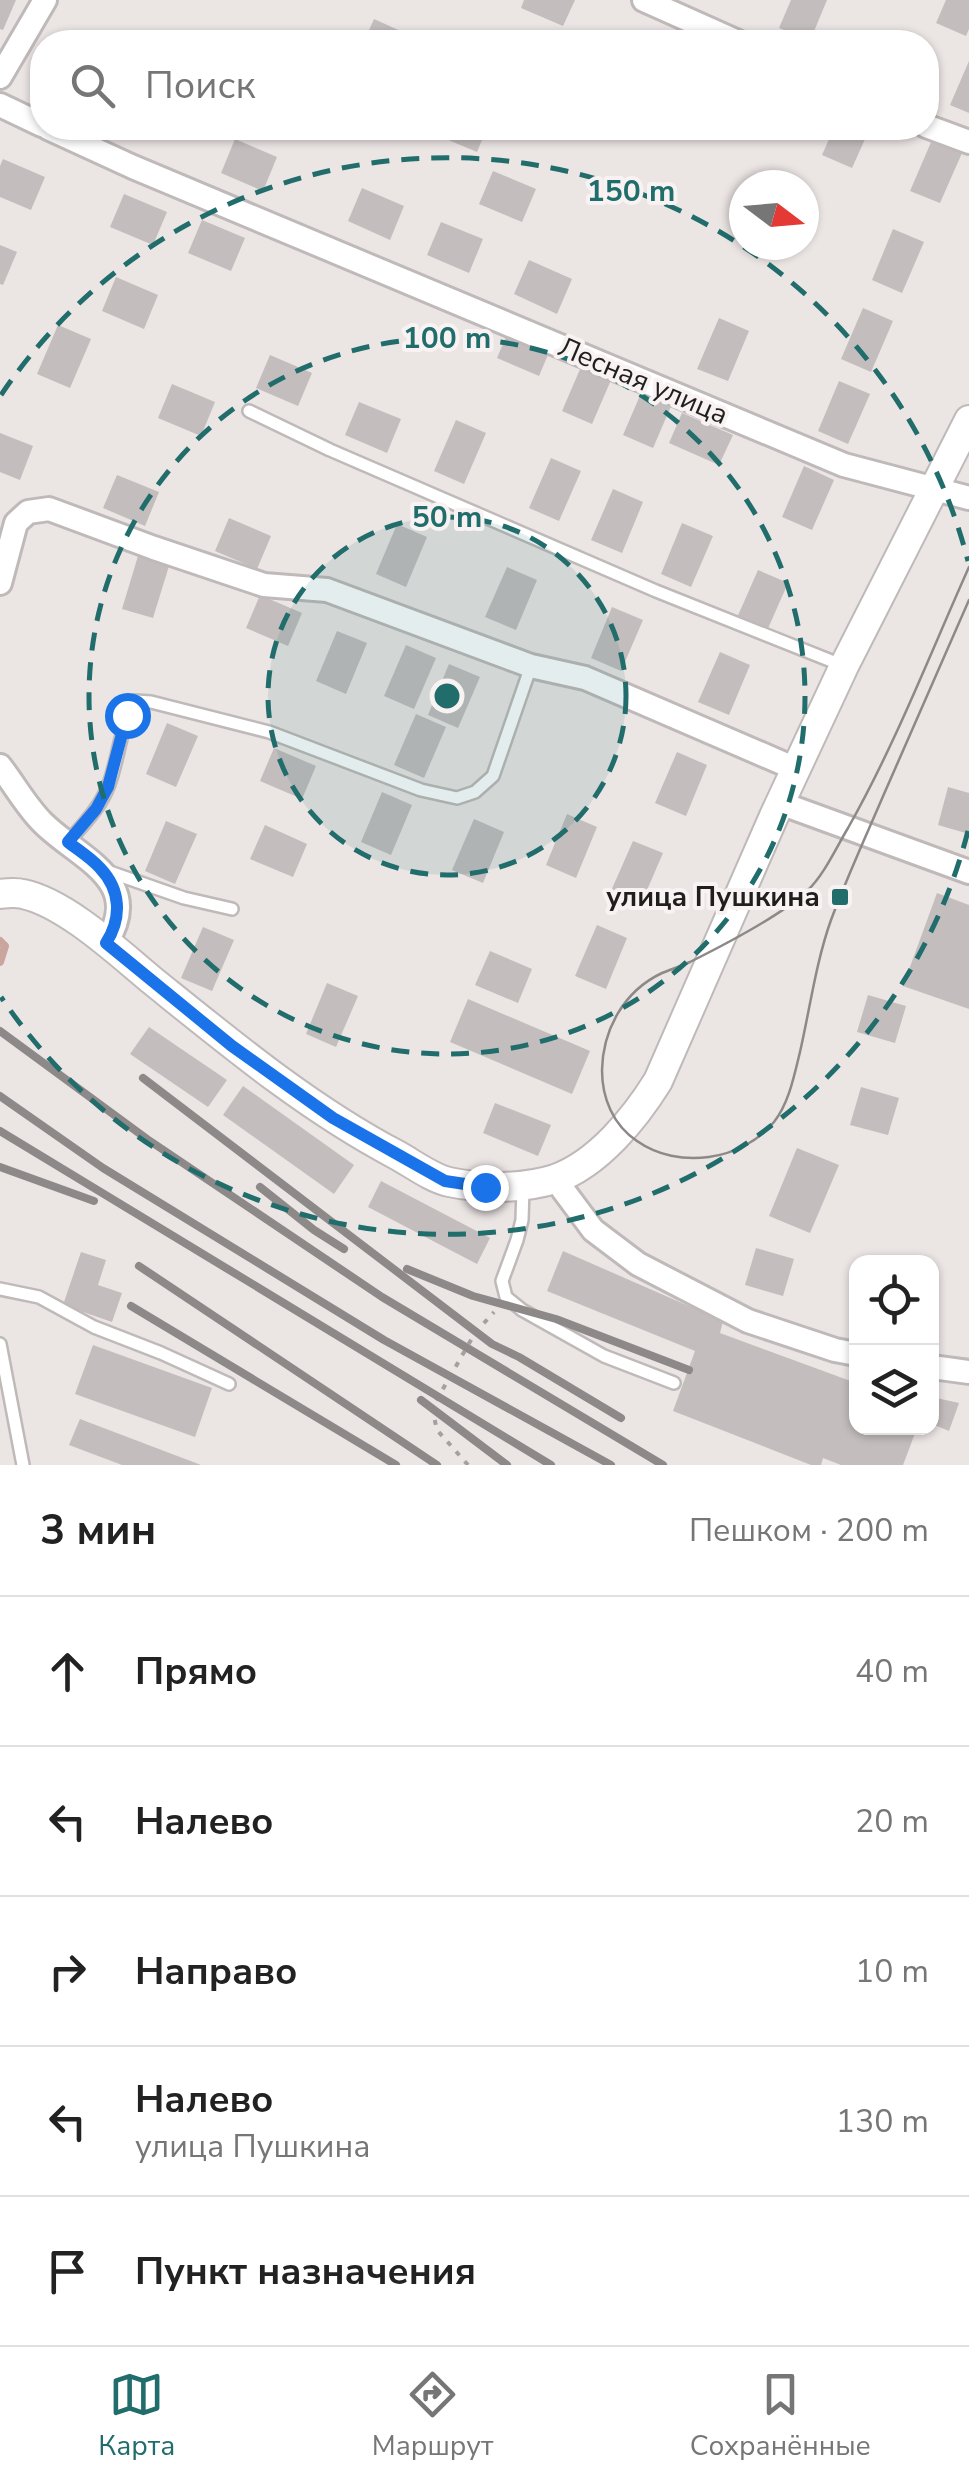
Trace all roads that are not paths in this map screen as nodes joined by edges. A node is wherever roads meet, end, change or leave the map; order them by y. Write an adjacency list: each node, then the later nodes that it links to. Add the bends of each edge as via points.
1 (44, 0): 4 (street)
2 (644, 0): 3 (street)
3 (711, 30)
4 (0, 77)
5 (0, 106): 6 (street, Лесная улица)
6 (30, 119)
7 (939, 131): 9 (street)
8 (75, 140): 12 (street, Лесная улица, via 844,465)
9 (969, 142)
10 (248, 411): 16 (lane)
11 (969, 420): 12 (street)
12 (933, 490): 13 (street, Лесная улица); 16 (street)
13 (969, 498)
14 (0, 583): 15 (street, via 16,523 28,512 49,509 264,584 328,590)
15 (531, 666): 18 (street, via 585,678); 20 (lane, via 493,776 457,798 269,732 134,702 108,787)
16 (844, 666): 18 (street)
17 (0, 766): 20 (street, via 42,822)
18 (796, 768): 19 (street)
19 (780, 802): 22 (street); 26 (street, via 658,1081 623,1128 585,1163)
20 (68, 842): 21 (street)
21 (102, 869): 24 (lane); 25 (street, via 116,894 118,918)
22 (969, 872)
23 (0, 894): 25 (street, via 40,899)
24 (232, 909)
25 (106, 943): 27 (street, via 232,1046 389,1151 445,1181)
26 (555, 1178): 27 (street); 30 (street, via 593,1230 638,1264 748,1321)
27 (523, 1184): 33 (lane, via 518,1240 502,1281 506,1296 604,1356)
28 (0, 1289): 34 (lane, via 39,1297)
29 (0, 1344): 35 (lane)
30 (849, 1353)
31 (939, 1369): 32 (street)
32 (969, 1372)
33 (674, 1383)
34 (229, 1384)
35 (23, 1465)

